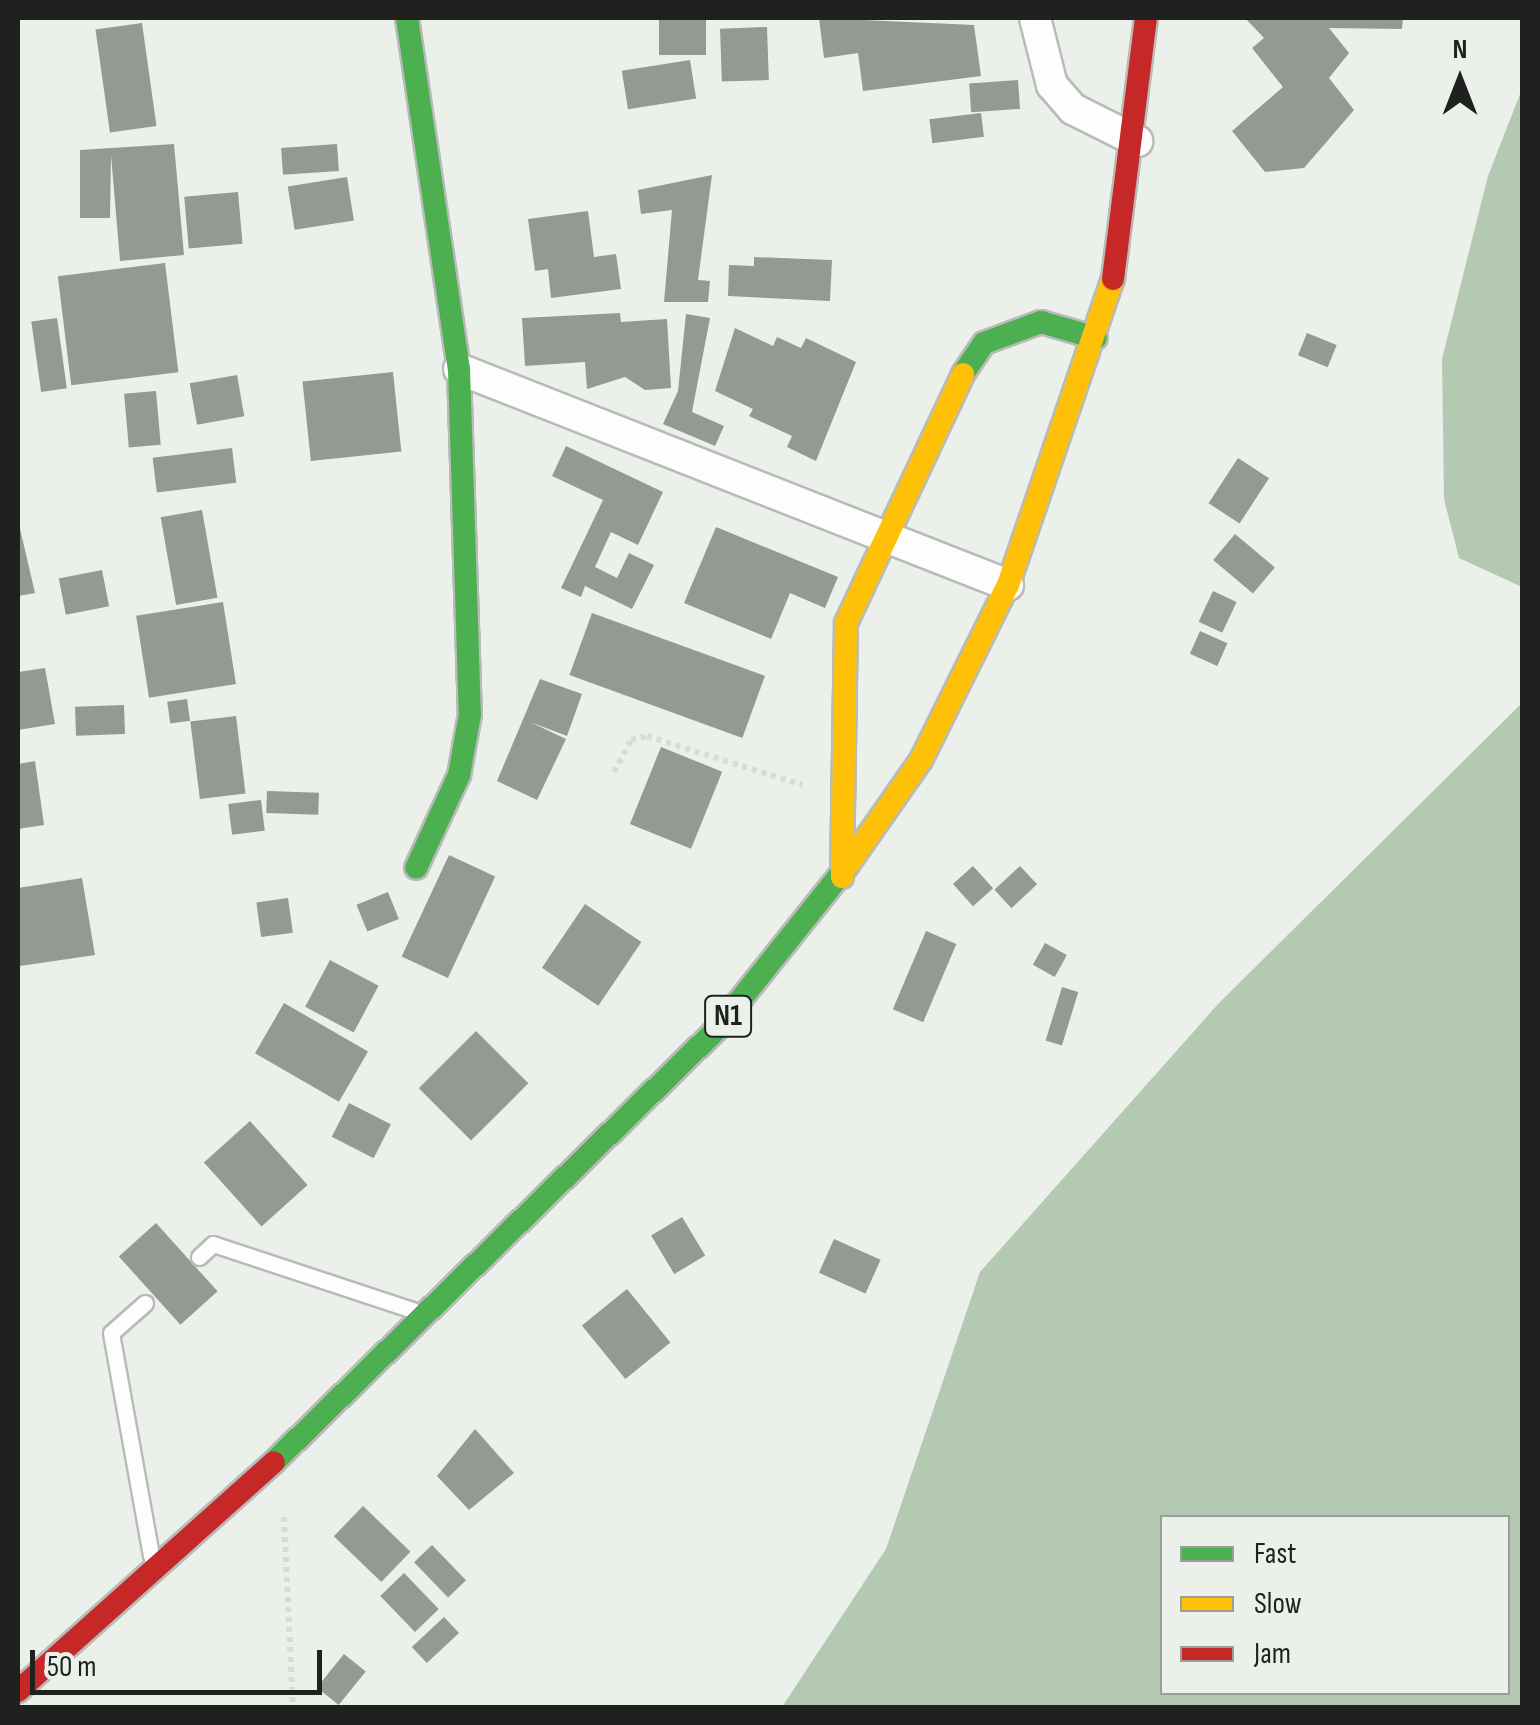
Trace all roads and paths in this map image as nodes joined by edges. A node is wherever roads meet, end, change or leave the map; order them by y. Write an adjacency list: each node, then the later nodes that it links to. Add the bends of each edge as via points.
1 (407, 18): 6 (main road)
2 (1035, 18): 4 (street, via 1052,85 1073,110)
3 (1146, 18): 4 (main road, N1)
4 (1137, 141): 5 (main road, N1)
5 (1096, 338): 7 (main road, via 1041,322 984,343 948,395); 8 (main road, N1)
6 (458, 370): 7 (street); 11 (main road, via 470,714 458,775)
7 (880, 538): 8 (street); 10 (main road, via 846,623)
8 (1008, 585): 12 (main road, N1, via 922,760)
9 (614, 772): 10 (path, via 631,740 670,738)
10 (845, 800): 12 (main road)
11 (416, 868)
12 (842, 877): 15 (main road, N1, via 717,1028)
13 (199, 1257): 15 (lane, via 213,1244)
14 (145, 1304): 17 (lane, via 111,1333)
15 (426, 1314): 16 (main road, N1)
16 (281, 1456): 17 (main road, N1); 19 (path)
17 (153, 1568): 18 (main road, N1)
18 (18, 1691)
19 (294, 1708)

